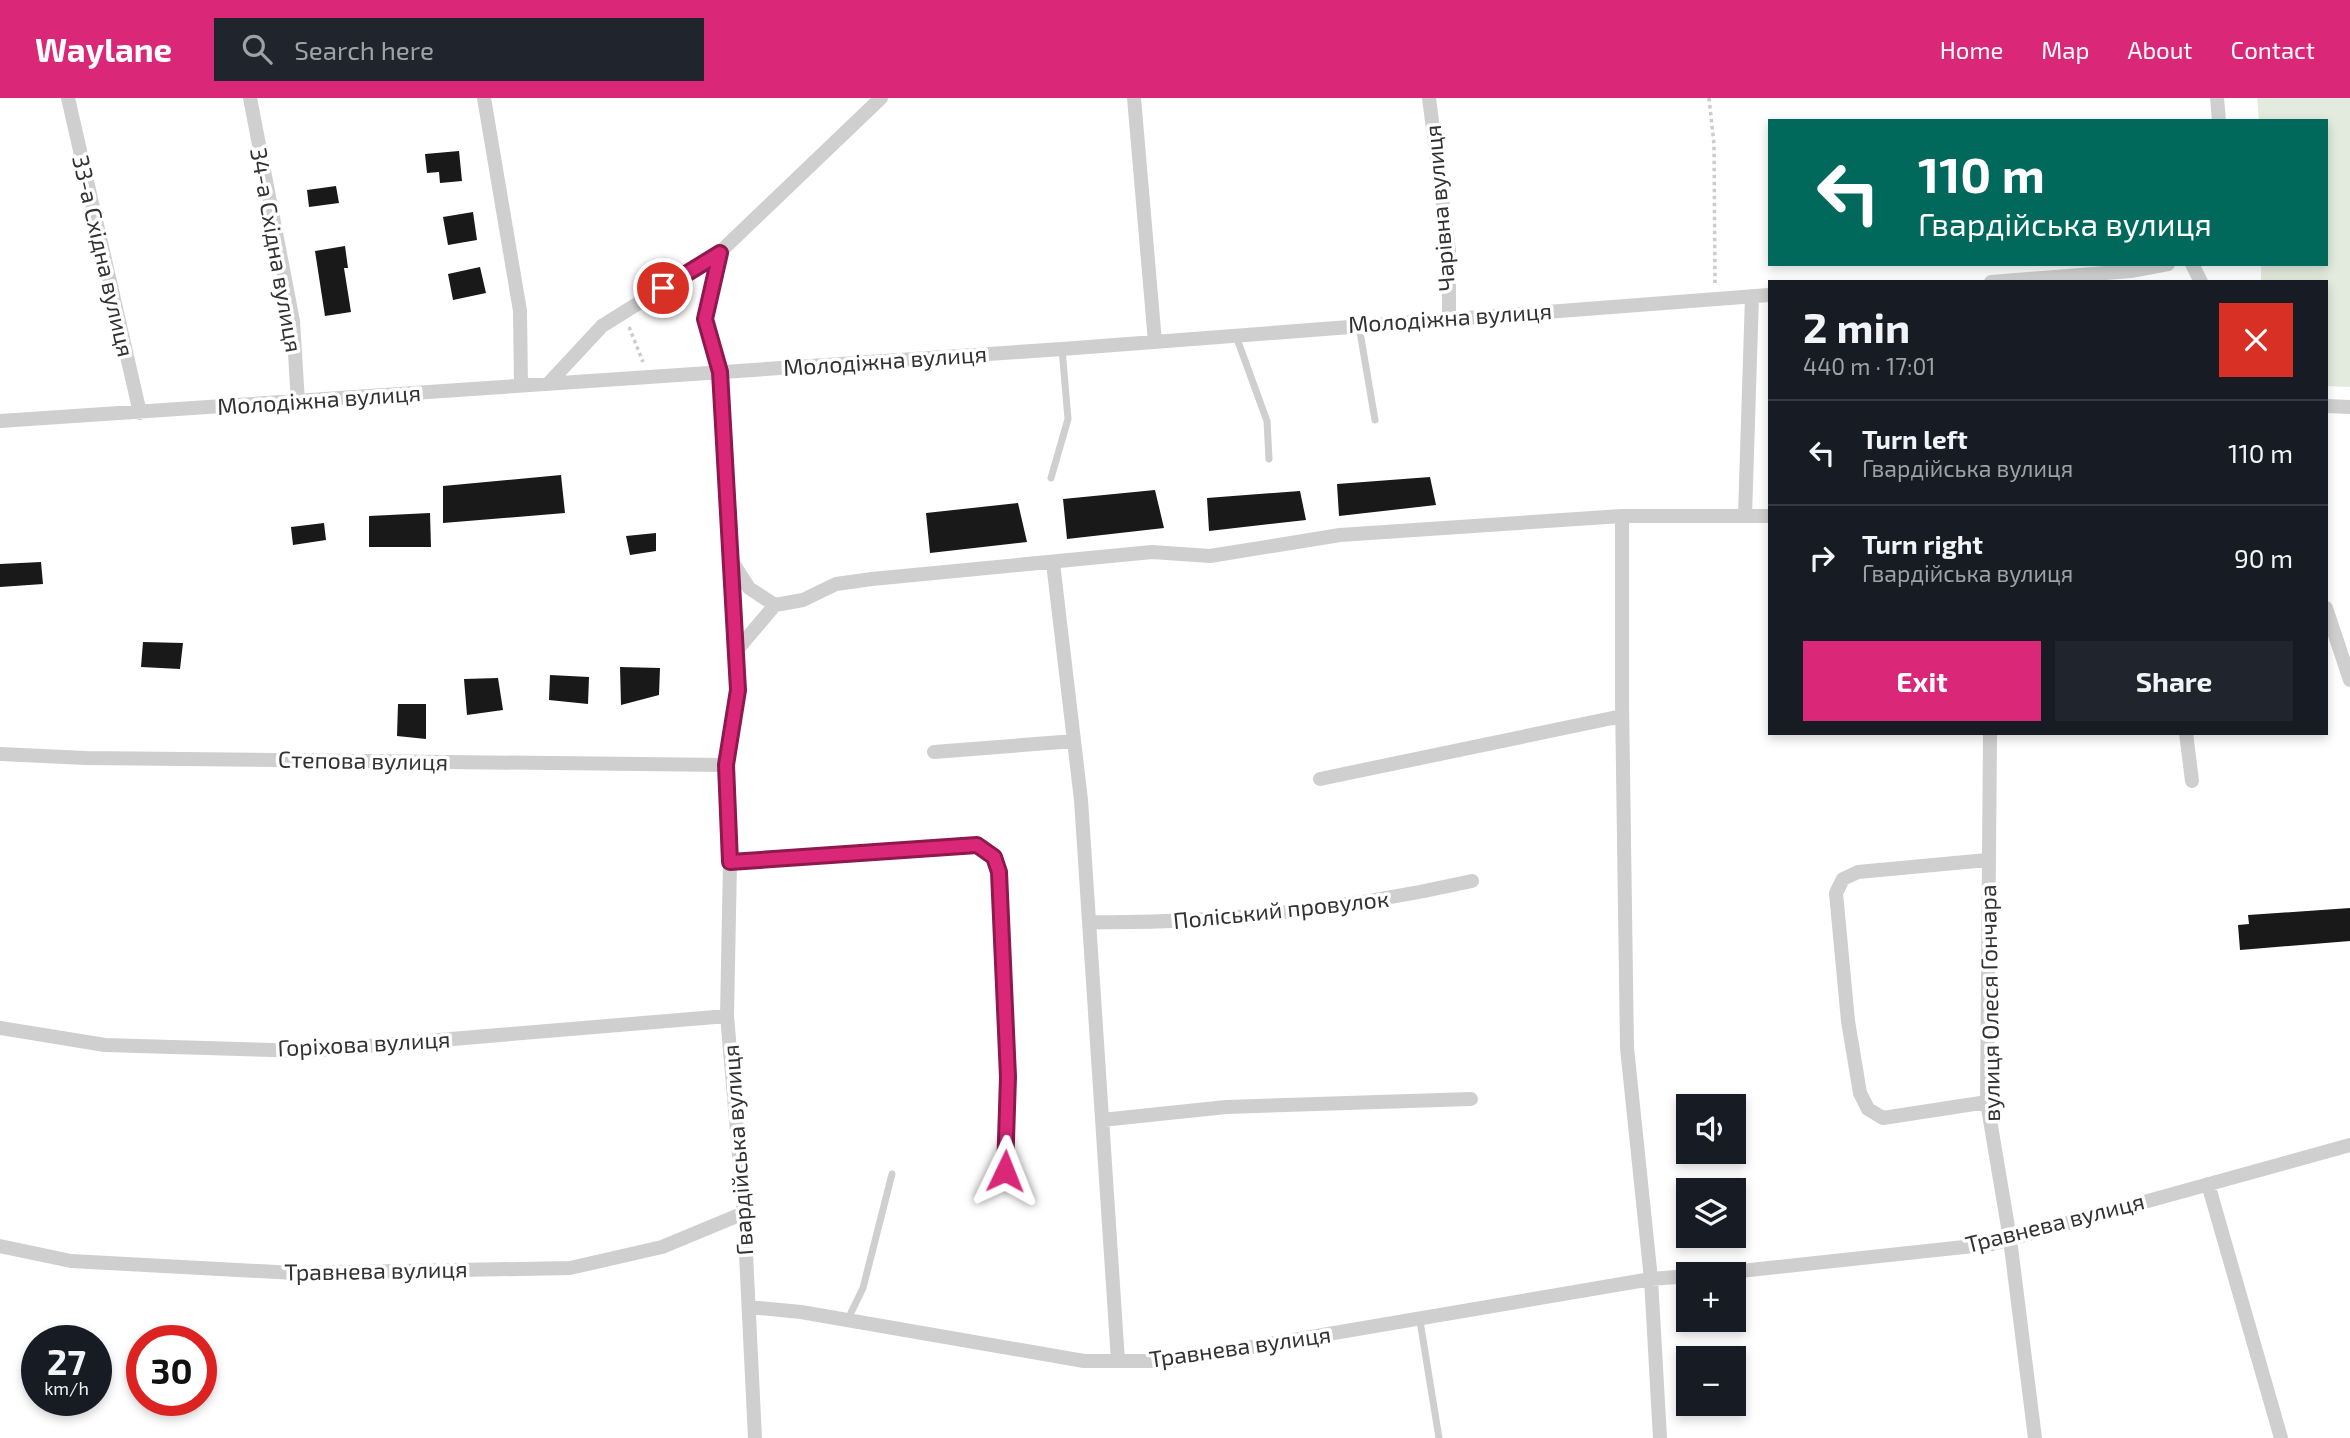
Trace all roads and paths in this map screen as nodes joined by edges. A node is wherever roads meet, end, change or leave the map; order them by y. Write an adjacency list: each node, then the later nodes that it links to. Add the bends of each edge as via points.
1 (68, 98): 28 (street, 33-а Східна вулиця)
2 (250, 98): 25 (street, 34-а Східна вулиця, via 293,321)
3 (484, 98): 24 (street, via 520,312)
4 (881, 98): 8 (street)
5 (1134, 98): 19 (street)
6 (1429, 98): 16 (street, Чарівна вулиця, via 1449,251)
7 (1709, 98): 14 (path, via 1714,144 1713,272)
8 (720, 253): 15 (street); 21 (street, Гвардійська вулиця, via 705,319)
9 (2162, 266): 10 (street)
10 (2131, 276): 11 (street)
11 (2029, 280)
12 (1768, 295): 13 (street, Молодіжна вулиця)
13 (1752, 296): 14 (street, Молодіжна вулиця); 34 (street)
14 (1719, 298): 16 (street, Молодіжна вулиця)
15 (625, 312): 22 (path, via 639,356); 23 (street, via 602,326)
16 (1450, 317): 17 (street, Молодіжна вулиця)
17 (1359, 325): 18 (street, Молодіжна вулиця); 29 (lane)
18 (1236, 335): 19 (street, Молодіжна вулиця); 31 (lane, via 1267,421)
19 (1155, 342): 20 (street, Молодіжна вулиця)
20 (1062, 349): 21 (street, Молодіжна вулиця); 32 (lane, via 1068,419)
21 (720, 372): 22 (street, Молодіжна вулиця); 36 (street, Гвардійська вулиця)
22 (652, 375): 23 (street, Молодіжна вулиця)
23 (548, 384): 24 (street, Молодіжна вулиця)
24 (521, 385): 25 (street, Молодіжна вулиця)
25 (298, 402): 28 (street, Молодіжна вулиця)
26 (2328, 406): 27 (street)
27 (2350, 407)
28 (140, 413): 30 (street, Молодіжна вулиця)
29 (1375, 420)
30 (0, 421)
31 (1269, 459)
32 (1051, 478)
33 (1622, 516): 34 (street); 37 (street, via 1340,535 1210,556 1152,552); 42 (street)
34 (1745, 516): 35 (street)
35 (1768, 516)
36 (731, 559): 38 (street, via 749,588); 40 (street, Гвардійська вулиця)
37 (1053, 563): 38 (street, via 836,584 803,600); 45 (street)
38 (775, 604): 40 (street)
39 (2328, 614): 41 (street)
40 (736, 651): 48 (street, Гвардійська вулиця, via 738,690)
41 (2350, 680)
42 (1622, 716): 49 (street); 69 (street, via 1627,1048)
43 (1990, 735): 51 (street, вулиця Олеся Гончара)
44 (2186, 735): 50 (street)
45 (1074, 741): 46 (street); 54 (street)
46 (934, 752)
47 (0, 754): 48 (street, Степова вулиця)
48 (726, 765): 52 (street, Гвардійська вулиця)
49 (1320, 779)
50 (2192, 781)
51 (1987, 860): 58 (street, вулиця Олеся Гончара); 58 (street, via 1858,872 1843,879 1836,893 1848,1021 1860,1093 1868,1109 1882,1118)
52 (730, 862): 55 (street, Гвардійська вулиця); 61 (street, via 977,845 994,857 999,872 1008,1077)
53 (1472, 881): 54 (street, Поліський провулок, via 1404,896 1172,923)
54 (1089, 922): 59 (street)
55 (727, 1016): 56 (street, Горіхова вулиця, via 308,1051 105,1045); 64 (street, Гвардійська вулиця)
56 (0, 1028)
57 (1471, 1098): 59 (street, via 1226,1107)
58 (1987, 1102): 65 (street, вулиця Олеся Гончара)
59 (1102, 1120): 73 (street)
60 (2350, 1145): 63 (street, Травнева вулиця)
61 (1005, 1171)
62 (892, 1174): 71 (lane, via 863,1288)
63 (2208, 1184): 65 (street, Травнева вулиця); 78 (street)
64 (744, 1213): 66 (street, Травнева вулиця, via 662,1247 570,1268 295,1273 71,1261); 70 (street, Гвардійська вулиця)
65 (2010, 1239): 67 (street, Травнева вулиця); 77 (street, вулиця Олеся Гончара)
66 (0, 1246)
67 (1746, 1270)
68 (1676, 1277): 69 (street, Травнева вулиця)
69 (1651, 1279): 72 (street, Травнева вулиця); 76 (street)
70 (749, 1307): 71 (street, Травнева вулиця); 74 (street, Гвардійська вулиця)
71 (848, 1320): 73 (street, Травнева вулиця, via 1084,1361)
72 (1420, 1321): 73 (street, Травнева вулиця, via 1170,1361); 75 (lane)
73 (1118, 1361)
74 (755, 1438)
75 (1438, 1438)
76 (1660, 1438)
77 (2035, 1438)
78 (2281, 1438)

